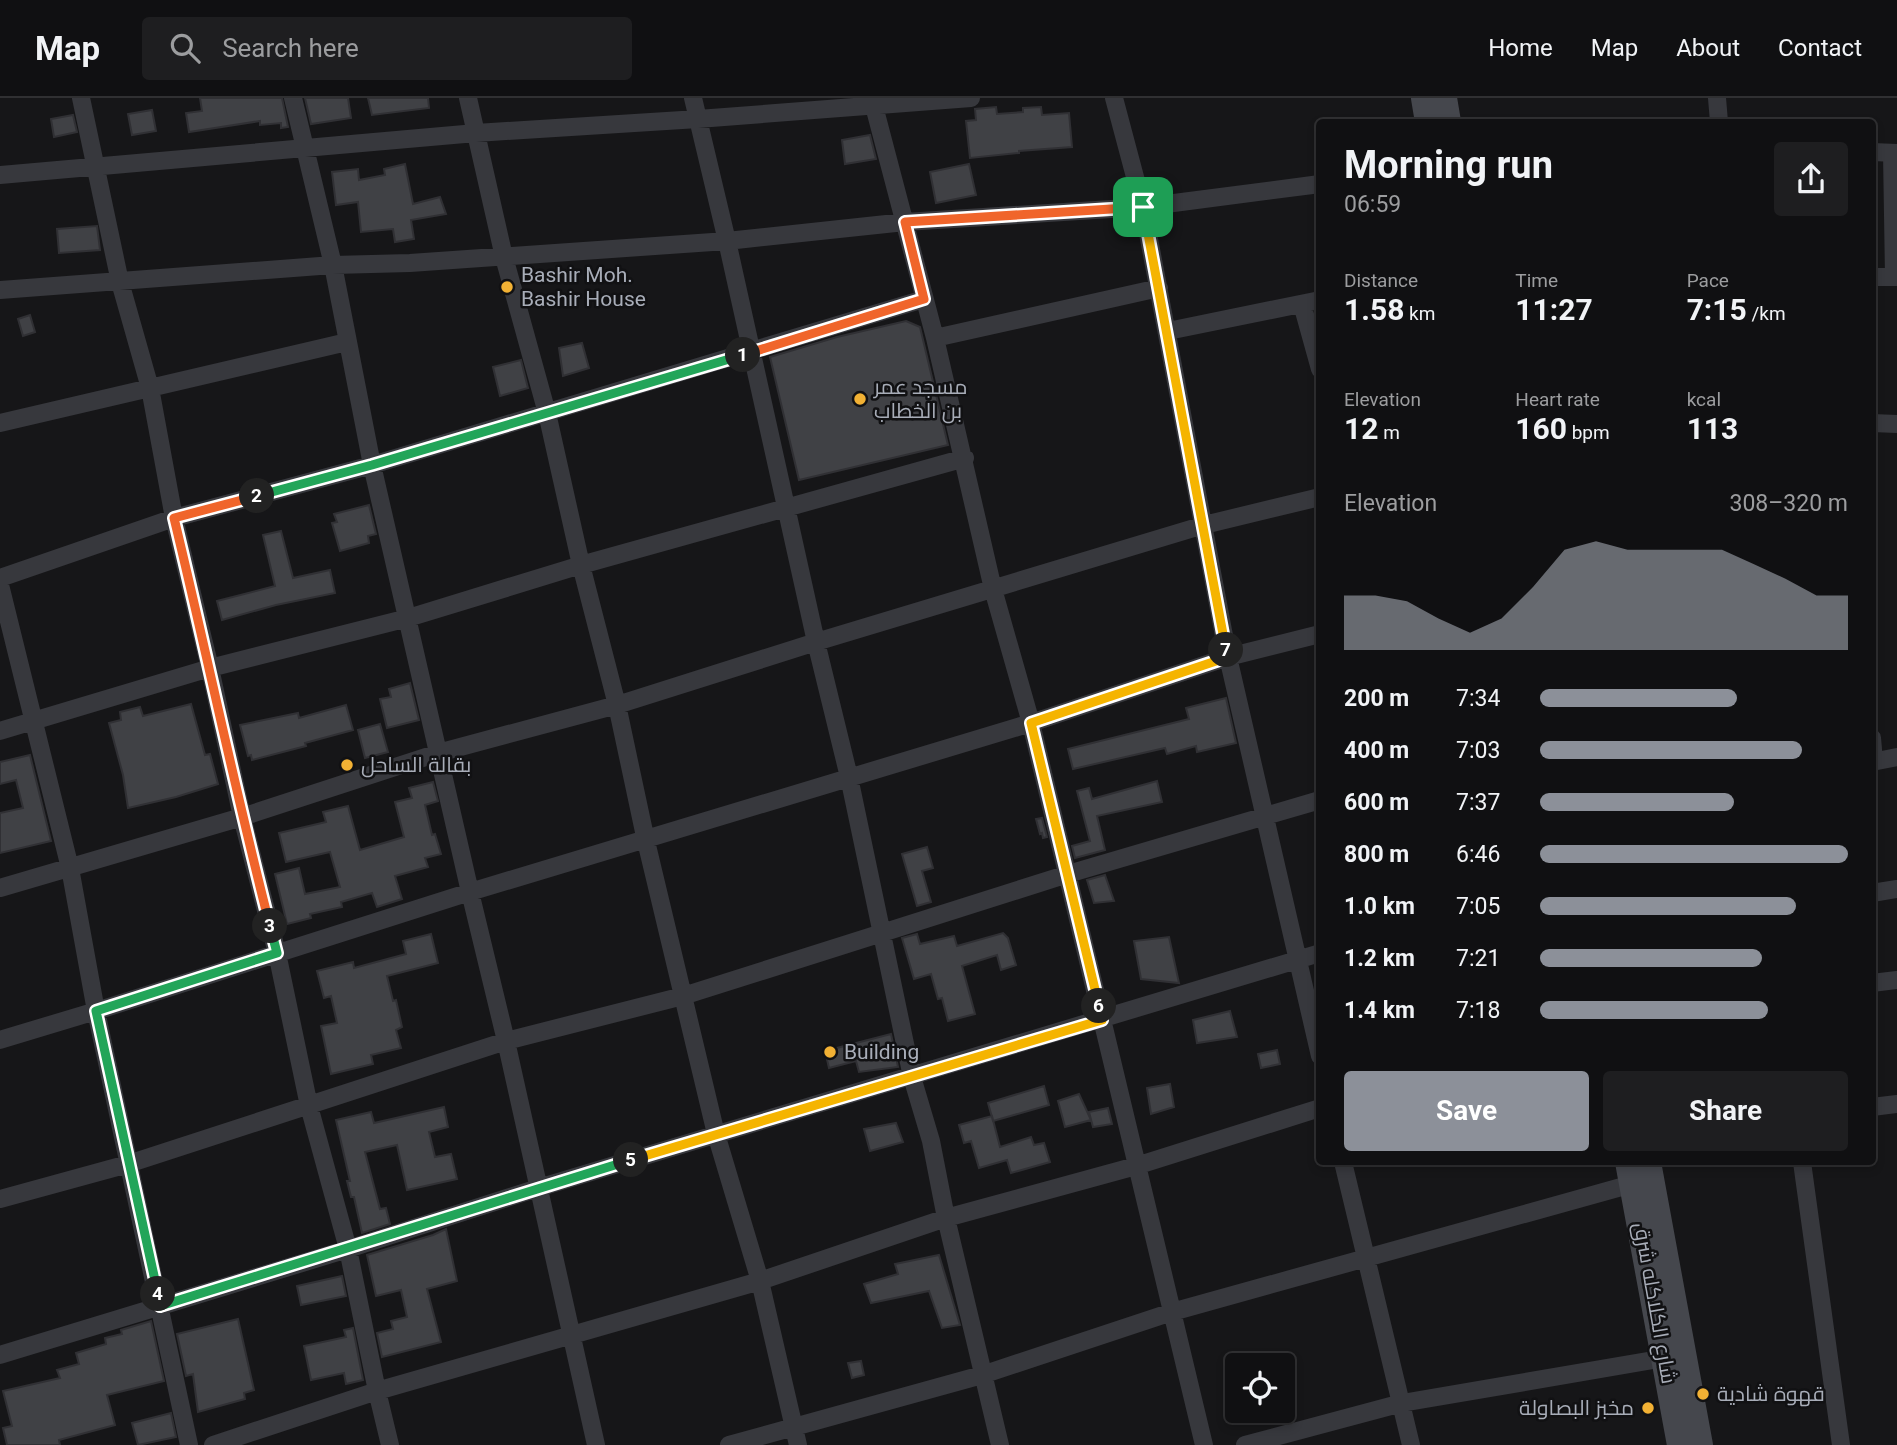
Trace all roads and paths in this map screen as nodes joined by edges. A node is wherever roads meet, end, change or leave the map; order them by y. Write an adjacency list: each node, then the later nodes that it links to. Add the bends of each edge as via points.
1 (81, 98): 20 (street)
2 (293, 98): 17 (street)
3 (468, 98): 16 (street)
4 (693, 98): 12 (street)
5 (971, 98): 10 (street)
6 (1114, 98): 23 (street)
7 (1424, 98): 13 (street)
8 (1444, 98): 14 (street)
9 (1717, 98): 15 (street)
10 (951, 99): 11 (street)
11 (874, 106): 12 (street); 24 (street)
12 (698, 119): 16 (street); 25 (street)
13 (1428, 119)
14 (1448, 119)
15 (1719, 119)
16 (476, 133): 17 (street); 26 (street)
17 (305, 149): 20 (street); 27 (street)
18 (1876, 152): 19 (street)
19 (1895, 153): 29 (street)
20 (96, 165): 21 (street); 30 (street)
21 (0, 175)
22 (1316, 185): 23 (street)
23 (1143, 207): 24 (street); 31 (street)
24 (905, 222): 25 (street); 33 (street)
25 (727, 241): 26 (street); 39 (street)
26 (504, 257): 27 (street); 41 (street)
27 (332, 265): 30 (street); 38 (street)
28 (1876, 277): 29 (street)
29 (1896, 277)
30 (120, 282): 32 (street); 40 (street)
31 (1159, 288): 35 (street); 36 (street)
32 (0, 290)
33 (924, 299): 36 (street); 39 (street)
34 (1311, 302): 35 (street); 37 (street)
35 (1168, 331): 50 (street)
36 (935, 338): 45 (street)
37 (1316, 339)
38 (347, 342): 40 (street); 46 (street)
39 (751, 352): 41 (street); 48 (street)
40 (150, 388): 42 (street); 49 (street)
41 (547, 413): 46 (street); 51 (street)
42 (0, 423)
43 (1876, 423): 44 (street)
44 (1897, 424)
45 (965, 458): 48 (street); 54 (street)
46 (372, 465): 49 (street); 55 (street)
47 (1316, 498): 50 (street)
48 (786, 507): 51 (street); 57 (street)
49 (174, 518): 52 (street); 59 (street)
50 (1204, 525): 54 (street); 58 (street)
51 (581, 565): 55 (street); 60 (street)
52 (0, 578)
53 (0, 585): 61 (street)
54 (993, 589): 57 (street); 62 (street)
55 (408, 618): 59 (street); 64 (street)
56 (1316, 635): 58 (street)
57 (816, 642): 60 (street); 67 (street)
58 (1228, 657): 62 (street); 69 (street)
59 (210, 668): 61 (street); 70 (street)
60 (617, 705): 64 (street); 71 (street)
61 (35, 722): 63 (street); 72 (street)
62 (1031, 723): 67 (street); 73 (street)
63 (0, 731)
64 (438, 753): 70 (street); 76 (street)
65 (1897, 757): 66 (street)
66 (1876, 760)
67 (849, 777): 71 (street); 78 (street)
68 (1316, 801): 69 (street)
69 (1264, 816): 73 (street); 81 (street)
70 (242, 817): 72 (street); 79 (street)
71 (646, 841): 76 (street); 84 (street)
72 (70, 868): 74 (street); 85 (street)
73 (1068, 874): 78 (street); 86 (street)
74 (0, 888)
75 (1897, 889): 77 (street)
76 (470, 892): 79 (street); 89 (street)
77 (1876, 892)
78 (882, 933): 84 (street); 90 (street)
79 (277, 953): 85 (street); 92 (street)
80 (1316, 954): 81 (street)
81 (1298, 960): 86 (street); 87 (street)
82 (1897, 980): 83 (street)
83 (1876, 983)
84 (683, 996): 89 (street); 95 (street)
85 (96, 1011): 88 (street); 96 (street)
86 (1102, 1020): 90 (street); 100 (street)
87 (1316, 1039)
88 (0, 1040)
89 (506, 1041): 92 (street); 102 (street)
90 (912, 1077): 95 (street); 104 (street)
91 (1897, 1104): 93 (street)
92 (309, 1106): 96 (street); 105 (street)
93 (1876, 1107)
94 (1316, 1109): 100 (street)
95 (716, 1134): 102 (street); 107 (street)
96 (128, 1164): 103 (street); 108 (street)
97 (1344, 1165): 106 (street)
98 (1649, 1165): 128 (street, شارع الكلاكله شرق)
99 (1801, 1165): 129 (street)
100 (1136, 1166): 104 (street); 109 (street)
101 (1630, 1173): 106 (street); 112 (street, شارع الكلاكله شرق)
102 (538, 1188): 105 (street); 110 (street)
103 (0, 1199)
104 (946, 1218): 107 (street); 113 (street)
105 (348, 1249): 108 (street); 114 (street)
106 (1366, 1259): 109 (street); 115 (street)
107 (760, 1281): 110 (street); 116 (street)
108 (160, 1306): 111 (street); 117 (street)
109 (1172, 1312): 113 (street); 124 (street)
110 (570, 1334): 114 (street); 120 (street)
111 (0, 1355)
112 (1665, 1358): 115 (street); 127 (street, شارع الكلاكله شرق)
113 (982, 1375): 116 (street); 123 (street)
114 (377, 1391): 118 (street); 119 (street)
115 (1402, 1404): 125 (street); 126 (street)
116 (793, 1426): 121 (street); 122 (street)
117 (189, 1445)
118 (213, 1445)
119 (390, 1445)
120 (596, 1445)
121 (729, 1445)
122 (798, 1445)
123 (1000, 1445)
124 (1204, 1445)
125 (1245, 1445)
126 (1411, 1445)
127 (1680, 1445)
128 (1700, 1445)
129 (1841, 1445)

